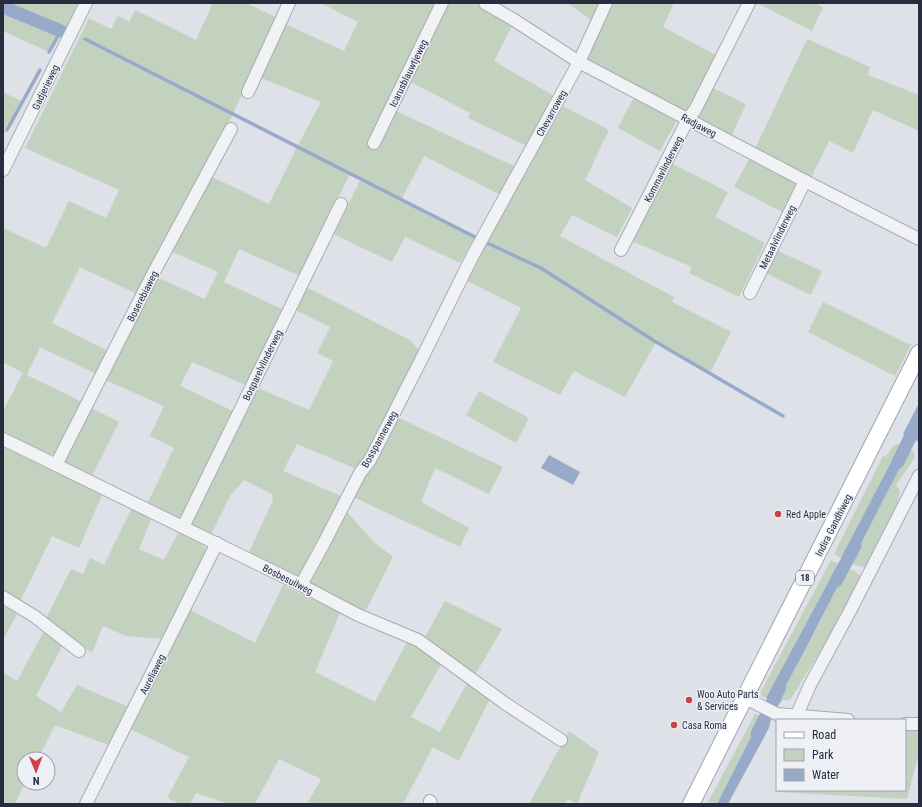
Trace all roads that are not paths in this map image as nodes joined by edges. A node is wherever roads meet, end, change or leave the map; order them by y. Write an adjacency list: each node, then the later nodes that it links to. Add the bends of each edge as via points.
1 (86, 3): 12 (street, Gadjerieweg)
2 (289, 3): 8 (street)
3 (442, 3): 11 (street, Icarusblauwtjeweg)
4 (484, 3): 7 (street, Radjaweg)
5 (606, 3): 7 (street, Chevarroweg)
6 (749, 3): 9 (street, Kommavlinderweg, via 695,110)
7 (579, 62): 9 (street, Radjaweg); 17 (street, Chevarroweg)
8 (248, 92)
9 (688, 119): 13 (street, Radjaweg); 16 (street, Kommavlinderweg)
10 (231, 129): 21 (street, Boserebiaweg, via 154,272)
11 (374, 143)
12 (3, 170)
13 (804, 181): 15 (street, Radjaweg); 18 (street, Metaalvlinderweg)
14 (341, 204): 23 (street, Bosparelvlinderweg)
15 (919, 239)
16 (621, 250)
17 (454, 293): 25 (street, Bosspannerweg, via 370,460 360,473)
18 (750, 293)
19 (919, 353): 28 (main road, Indira Gandhiweg / 18)
20 (3, 439): 21 (street, Bosbesuilweg)
21 (56, 465): 23 (street, Bosbesuilweg)
22 (919, 476): 29 (street, via 854,605 810,685)
23 (183, 527): 24 (street, Bosbesuilweg)
24 (217, 543): 25 (street, Bosbesuilweg); 34 (street, Aureliaweg)
25 (301, 585): 33 (street, Bosbesuilweg, via 358,615 418,640 506,704)
26 (3, 597): 27 (street, via 34,616)
27 (79, 651)
28 (751, 701): 29 (street, via 777,714); 35 (main road, Indira Gandhiweg / 18)
29 (796, 717): 30 (street)
30 (831, 719)
31 (906, 724): 32 (street)
32 (919, 724)
33 (561, 740)
34 (86, 804)
35 (691, 804)

